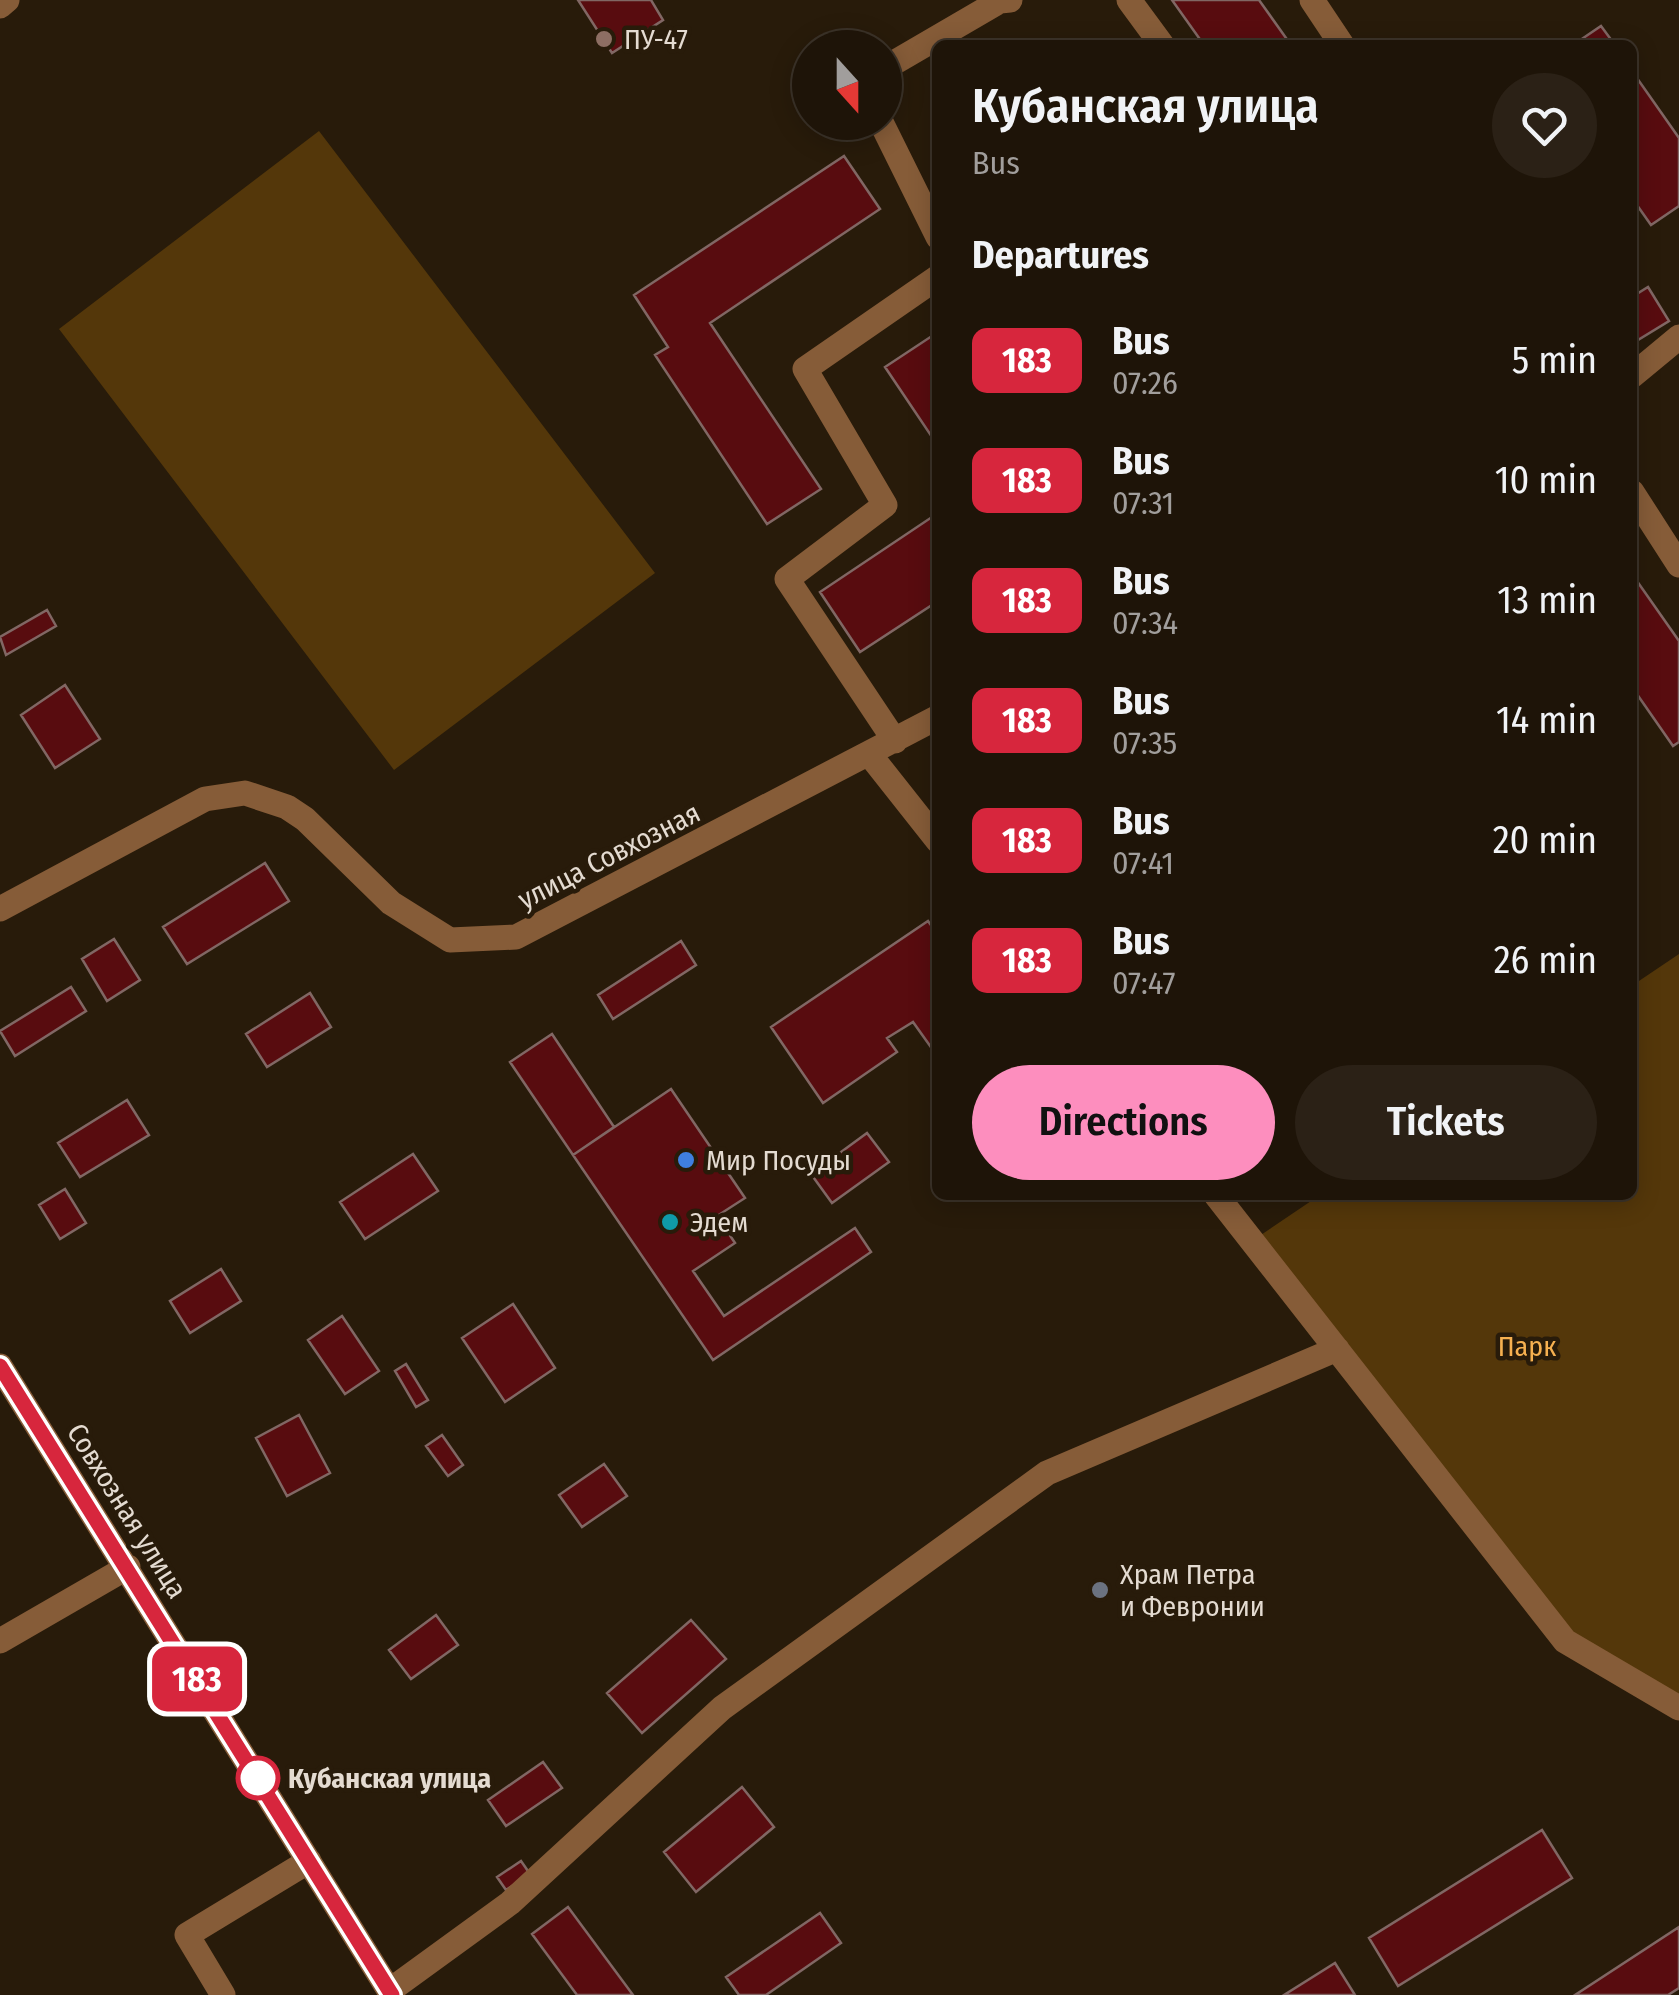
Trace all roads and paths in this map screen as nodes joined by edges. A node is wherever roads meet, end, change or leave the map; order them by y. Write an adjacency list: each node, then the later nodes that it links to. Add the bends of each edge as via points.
1 (7, 0): 5 (street)
2 (1010, 0): 6 (street)
3 (1129, 0): 7 (street)
4 (1312, 0): 8 (street)
5 (0, 6)
6 (933, 40)
7 (1158, 40)
8 (1339, 40)
9 (932, 41): 10 (street)
10 (902, 58)
11 (889, 140): 12 (street)
12 (932, 225)
13 (932, 281): 19 (street, via 805,368 885,506 787,579)
14 (1679, 337): 15 (street)
15 (1637, 372)
16 (1637, 500): 17 (street)
17 (1679, 565)
18 (932, 721): 19 (street, улица Совхозная)
19 (894, 742): 20 (street, улица Совхозная)
20 (870, 755): 21 (street); 22 (street, улица Совхозная, via 516,938 450,940 392,903 286,806 244,793 205,799)
21 (932, 833)
22 (0, 909)
23 (1220, 1200): 24 (street)
24 (1336, 1349): 28 (street, via 1565,1642); 30 (street, via 1046,1473 722,1708 510,1903)
25 (0, 1366): 26 (street, Совхозная улица)
26 (128, 1568): 27 (street); 29 (street, Совхозная улица)
27 (0, 1641)
28 (1679, 1708)
29 (309, 1861): 30 (street, Совхозная улица); 31 (street, via 187,1935)
30 (390, 1993)
31 (223, 1995)

